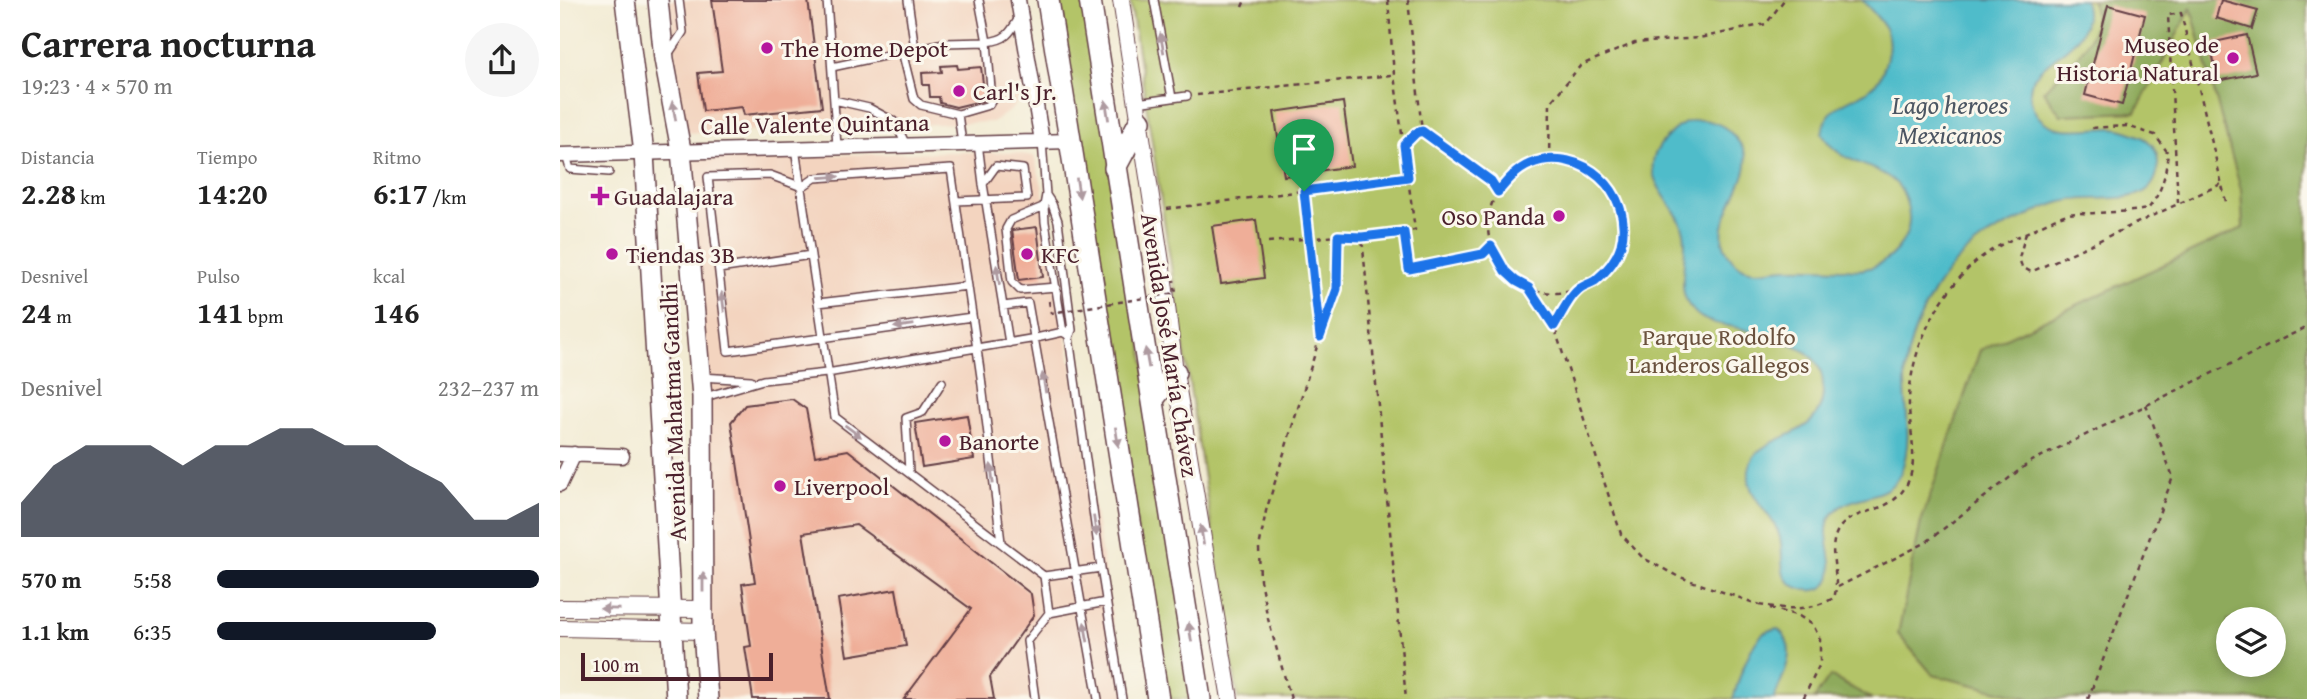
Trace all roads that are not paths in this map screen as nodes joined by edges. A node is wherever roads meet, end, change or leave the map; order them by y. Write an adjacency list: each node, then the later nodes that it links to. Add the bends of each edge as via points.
1 (625, 0): 33 (main road, Avenida Mahatma Gandhi)
2 (659, 0): 18 (main road, Avenida Mahatma Gandhi)
3 (679, 0): 18 (lane, via 683,32)
4 (827, 0): 19 (lane)
5 (908, 0): 16 (lane)
6 (979, 0): 15 (lane)
7 (1018, 0): 13 (street)
8 (1038, 0): 14 (main road)
9 (1048, 0): 14 (main road)
10 (1090, 0): 35 (main road, Avenida José María Chávez, one-way to 10)
11 (1121, 0): 23 (street, Avenida José María Chávez)
12 (1154, 0): 21 (lane, one-way to 12)
13 (1021, 16): 15 (lane, via 1007,37); 25 (street)
14 (1053, 32): 26 (main road)
15 (986, 42): 16 (lane); 24 (lane, via 992,100)
16 (915, 49): 17 (lane)
17 (902, 51): 19 (lane); 24 (lane, via 914,99)
18 (664, 59): 32 (main road, Avenida Mahatma Gandhi, one-way to 18)
19 (832, 67): 22 (lane)
20 (1186, 96): 21 (lane)
21 (1172, 98): 23 (lane)
22 (834, 100): 29 (lane, via 869,108 895,122); 30 (lane)
23 (1138, 112): 35 (main road); 56 (street, Avenida José María Chávez)
24 (958, 114): 27 (lane)
25 (1042, 141): 26 (street, Calle Valente Quintana); 28 (street, Calle Valente Quintana); 39 (lane)
26 (1070, 141): 84 (main road, one-way to 84)
27 (961, 143): 28 (street, Calle Valente Quintana); 29 (street, Calle Valente Quintana)
28 (978, 143): 37 (lane)
29 (905, 145): 30 (street, Calle Valente Quintana)
30 (837, 146): 31 (street, Calle Valente Quintana)
31 (795, 147): 32 (street, Calle Valente Quintana); 38 (lane)
32 (681, 150): 33 (street, Calle Valente Quintana); 58 (main road, Avenida Mahatma Gandhi)
33 (644, 153): 34 (street, Calle Valente Quintana); 76 (main road, Avenida Mahatma Gandhi)
34 (563, 155): 36 (lane, via 570,169)
35 (1115, 168): 62 (main road, Avenida José María Chávez, one-way to 35)
36 (609, 173)
37 (983, 184): 40 (lane); 40 (lane, via 996,166 1023,169 1027,198)
38 (802, 187): 41 (lane, one-way to 41, via 815,178 951,169); 44 (lane); 45 (lane, via 770,175 708,177)
39 (1046, 195): 42 (lane); 43 (lane)
40 (985, 200): 41 (lane); 49 (lane, one-way to 40)
41 (956, 201): 46 (lane)
42 (1052, 204): 43 (lane); 51 (lane, via 1058,221)
43 (1044, 206): 47 (lane); 47 (lane, via 1011,220 1006,229 1012,282 1020,290)
44 (811, 254): 45 (lane); 48 (lane)
45 (719, 269): 52 (lane, one-way to 45, via 729,351)
46 (968, 286): 48 (lane); 50 (lane)
47 (1056, 287): 51 (lane)
48 (818, 303): 52 (lane)
49 (1003, 306): 53 (lane, via 1028,303); 54 (lane)
50 (972, 317): 52 (lane, one-way to 52); 55 (lane)
51 (1068, 333): 53 (lane); 68 (lane, one-way to 68)
52 (822, 338): 57 (lane)
53 (1036, 338): 54 (lane); 69 (lane, one-way to 53)
54 (1009, 342): 55 (lane)
55 (976, 347): 57 (lane); 67 (lane, one-way to 55)
56 (1175, 372): 62 (main road); 86 (street, Avenida José María Chávez, one-way to 56)
57 (827, 373): 59 (lane); 65 (lane, one-way to 65, via 835,417)
58 (701, 377): 59 (lane); 61 (main road, Avenida Mahatma Gandhi)
59 (763, 380): 61 (lane)
60 (942, 382): 65 (lane, via 923,412 906,418)
61 (702, 397): 74 (main road, Avenida Mahatma Gandhi, one-way to 61)
62 (1154, 398): 85 (main road, Avenida José María Chávez, one-way to 62)
63 (567, 454): 64 (street); 66 (street)
64 (622, 456)
65 (909, 472): 67 (lane)
66 (560, 484)
67 (1001, 542): 70 (lane)
68 (1101, 568): 69 (lane); 71 (lane)
69 (1076, 572): 70 (lane); 72 (lane)
70 (1044, 576): 75 (lane)
71 (1106, 602): 72 (lane); 83 (lane)
72 (1082, 606): 75 (lane); 82 (lane, one-way to 72)
73 (560, 608): 76 (street, one-way to 73)
74 (703, 609): 76 (street); 78 (main road, Avenida Mahatma Gandhi)
75 (1049, 613): 81 (lane, via 1027,641)
76 (671, 620): 77 (street); 78 (street); 79 (main road, Avenida Mahatma Gandhi)
77 (560, 628)
78 (703, 631): 80 (main road, Avenida Mahatma Gandhi)
79 (676, 699)
80 (708, 699)
81 (1035, 699)
82 (1098, 699)
83 (1122, 699)
84 (1158, 699)
85 (1200, 699)
86 (1230, 699)

